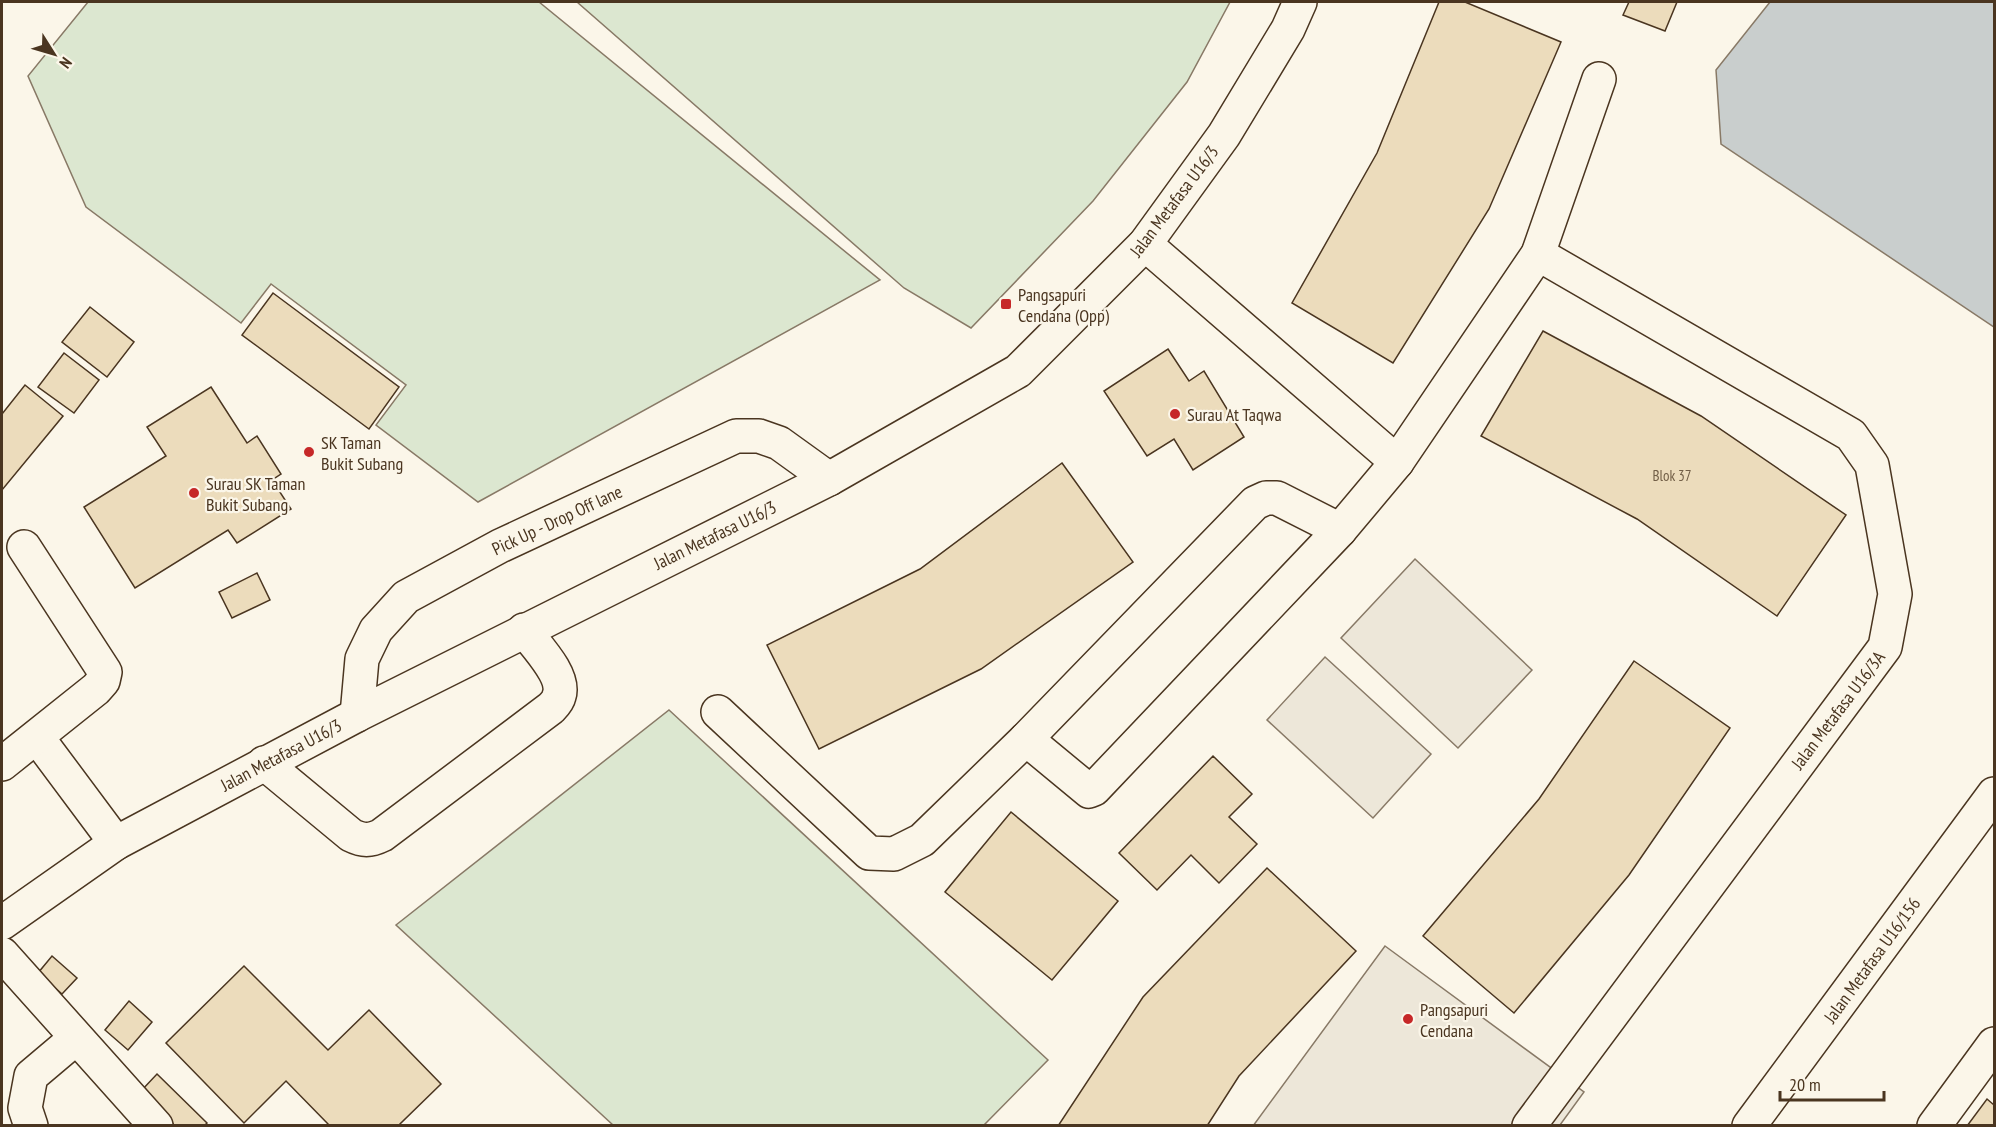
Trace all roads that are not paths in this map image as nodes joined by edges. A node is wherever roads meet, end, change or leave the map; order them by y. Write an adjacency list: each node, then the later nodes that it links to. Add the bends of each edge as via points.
1 (1300, 2): 3 (street, Jalan Metafasa U16/3, via 1224,135)
2 (1599, 79): 4 (street)
3 (1145, 244): 5 (street); 6 (street, Jalan Metafasa U16/3, via 1018,371)
4 (1538, 254): 5 (street); 24 (street, Jalan Metafasa U16/3A, via 1851,435 1872,465 1894,594 1886,647)
5 (1397, 462): 7 (street)
6 (829, 479): 9 (street, Jalan Metafasa U16/3); 11 (street, Pick Up - Drop Off lane, via 779,443 759,436 736,436 500,546 406,597 375,630 362,659)
7 (1340, 530): 13 (street, via 1277,498 1255,503); 13 (street, via 1094,789 1089,791)
8 (24, 547): 12 (street, via 105,672 96,689)
9 (524, 630): 11 (street, Jalan Metafasa U16/3); 15 (street, via 556,672 561,685 559,698 382,836 360,840 351,835)
10 (718, 712): 13 (street, via 869,854 894,854 922,840)
11 (357, 715): 15 (street, Jalan Metafasa U16/3)
12 (37, 737): 14 (street); 17 (street)
13 (1026, 739)
14 (2, 764)
15 (264, 764): 17 (street, Jalan Metafasa U16/3)
16 (1995, 794): 25 (street, Jalan Metafasa U16/156)
17 (116, 843): 18 (street, Jalan Metafasa U16/3)
18 (2, 923)
19 (2, 954): 20 (street)
20 (76, 1038): 22 (street, via 32,1076 25,1108); 23 (street)
21 (1995, 1044): 26 (street)
22 (31, 1125)
23 (156, 1125)
24 (1529, 1125)
25 (1749, 1125)
26 (1934, 1125)

